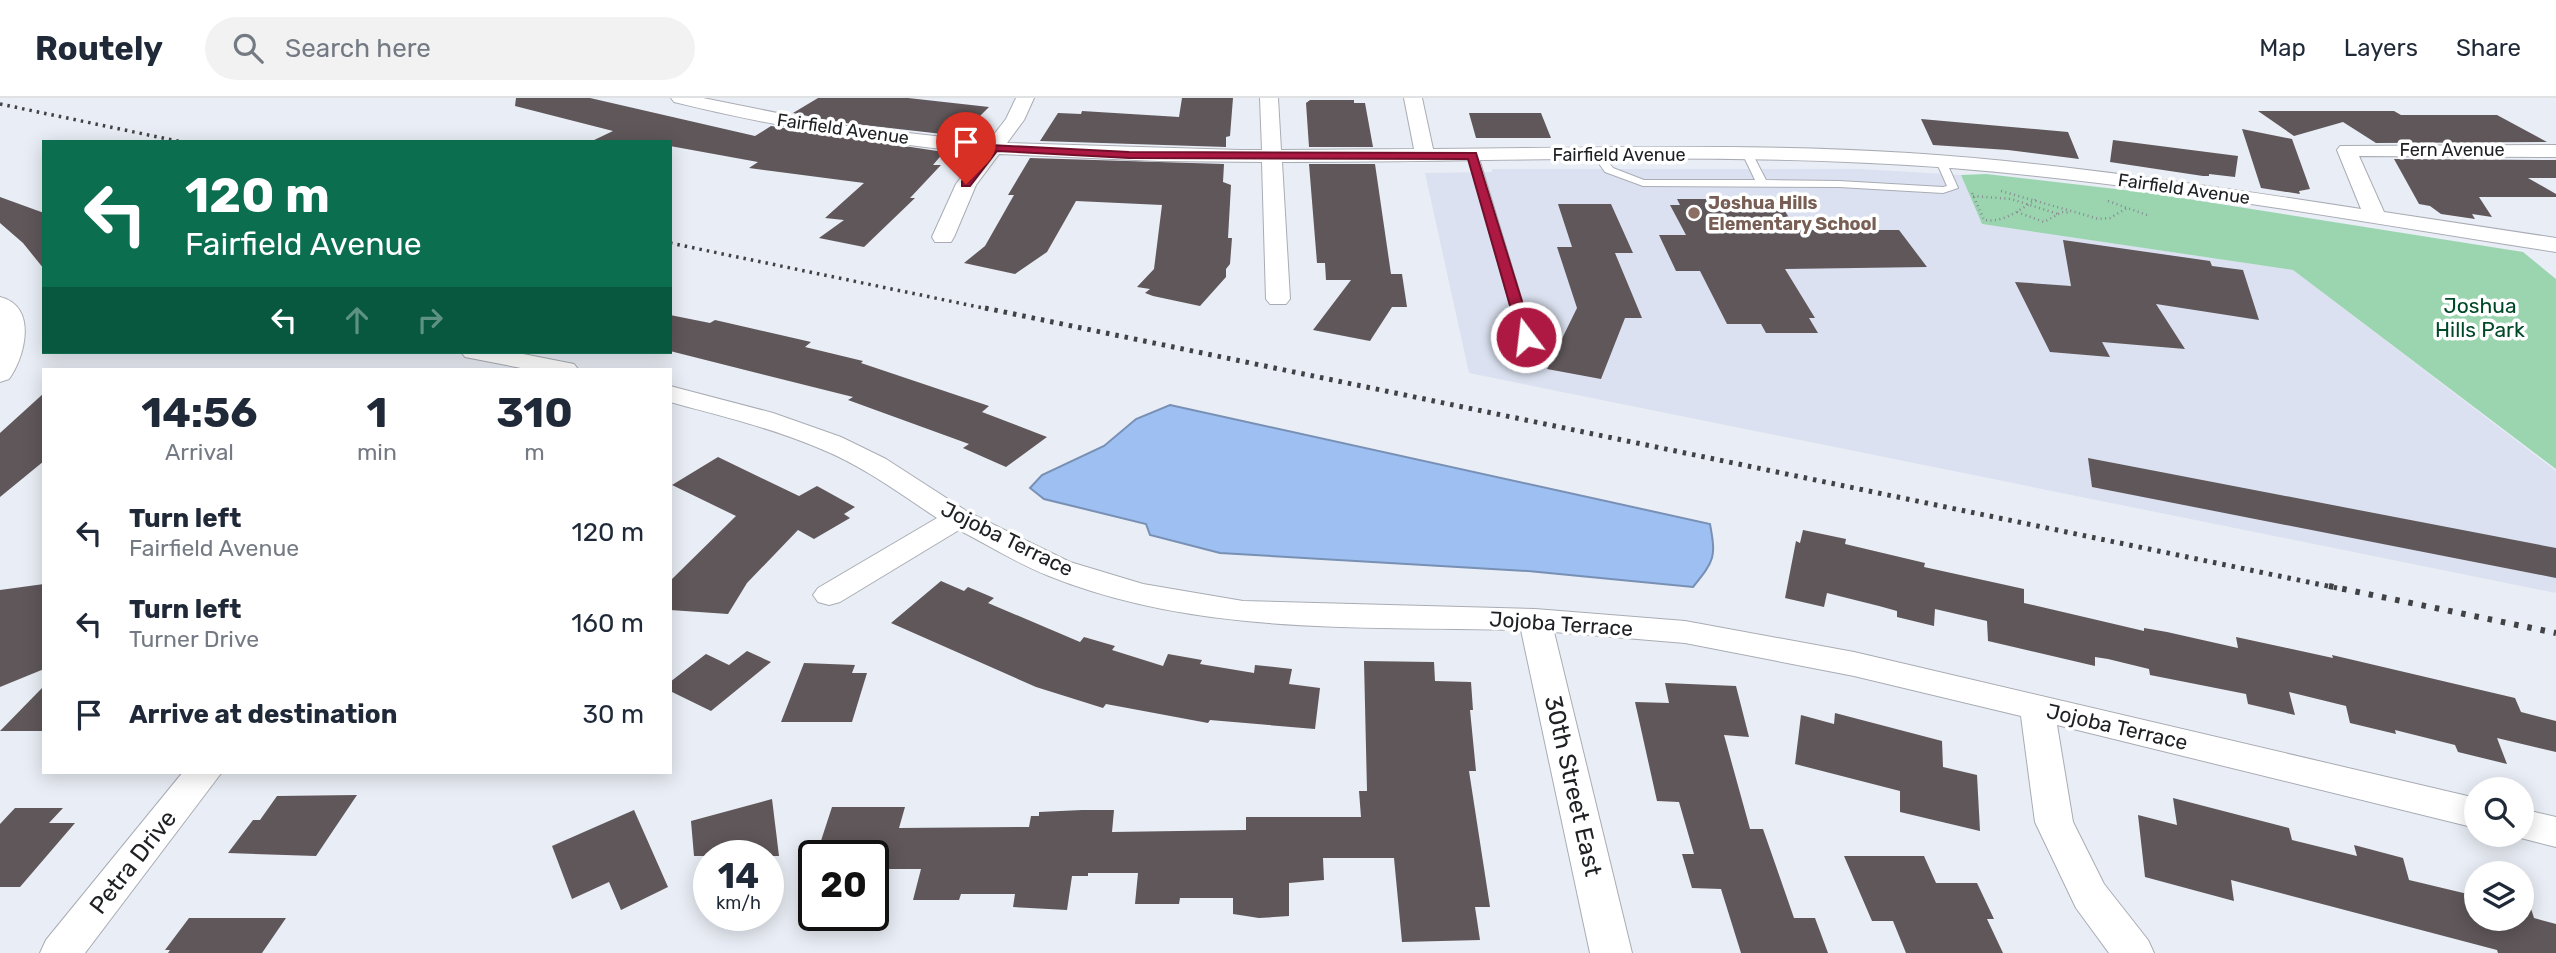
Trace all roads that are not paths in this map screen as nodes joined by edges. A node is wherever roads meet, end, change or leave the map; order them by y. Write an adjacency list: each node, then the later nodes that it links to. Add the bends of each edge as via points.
1 (680, 98): 6 (street, Fairfield Avenue)
2 (762, 98): 6 (street)
3 (1025, 98): 7 (street)
4 (1269, 98): 12 (street)
5 (1413, 98): 13 (street)
6 (732, 112): 7 (street, Fairfield Avenue, via 850,132)
7 (994, 148): 12 (street, Fairfield Avenue); 17 (street, via 966,184)
8 (2556, 150): 16 (street, Fern Avenue, via 2347,150)
9 (1473, 155): 10 (street, Fairfield Avenue); 13 (street, Fairfield Avenue); 21 (lane)
10 (1598, 155): 11 (street, Fairfield Avenue); 15 (lane, via 1609,170 1643,183)
11 (1748, 155): 14 (street, Fairfield Avenue); 15 (lane)
12 (1270, 156): 13 (street, Fairfield Avenue); 19 (street)
13 (1424, 156)
14 (1941, 161): 15 (lane, via 1953,188); 16 (street, Fairfield Avenue, via 2102,177)
15 (1762, 183)
16 (2375, 217): 18 (street, Fairfield Avenue)
17 (943, 237)
18 (2556, 245)
19 (1278, 299)
20 (0, 304): 24 (street, via 16,335)
21 (1526, 337)
22 (485, 354): 23 (street)
23 (560, 368)
24 (0, 374)
25 (672, 395): 26 (street, Jojoba Terrace, via 831,443 876,465)
26 (958, 518): 27 (street); 28 (street, Jojoba Terrace, via 1059,569 1140,594 1243,612)
27 (828, 595)
28 (1535, 620): 29 (street, Jojoba Terrace, via 1685,632 1854,664); 35 (street, 30th Street East)
29 (2037, 708): 31 (street, Jojoba Terrace); 36 (street, via 2054,822 2090,895)
30 (202, 774): 34 (street, Petra Drive)
31 (2464, 810)
32 (2534, 827): 33 (street)
33 (2556, 832)
34 (61, 953)
35 (1611, 953)
36 (2133, 953)

